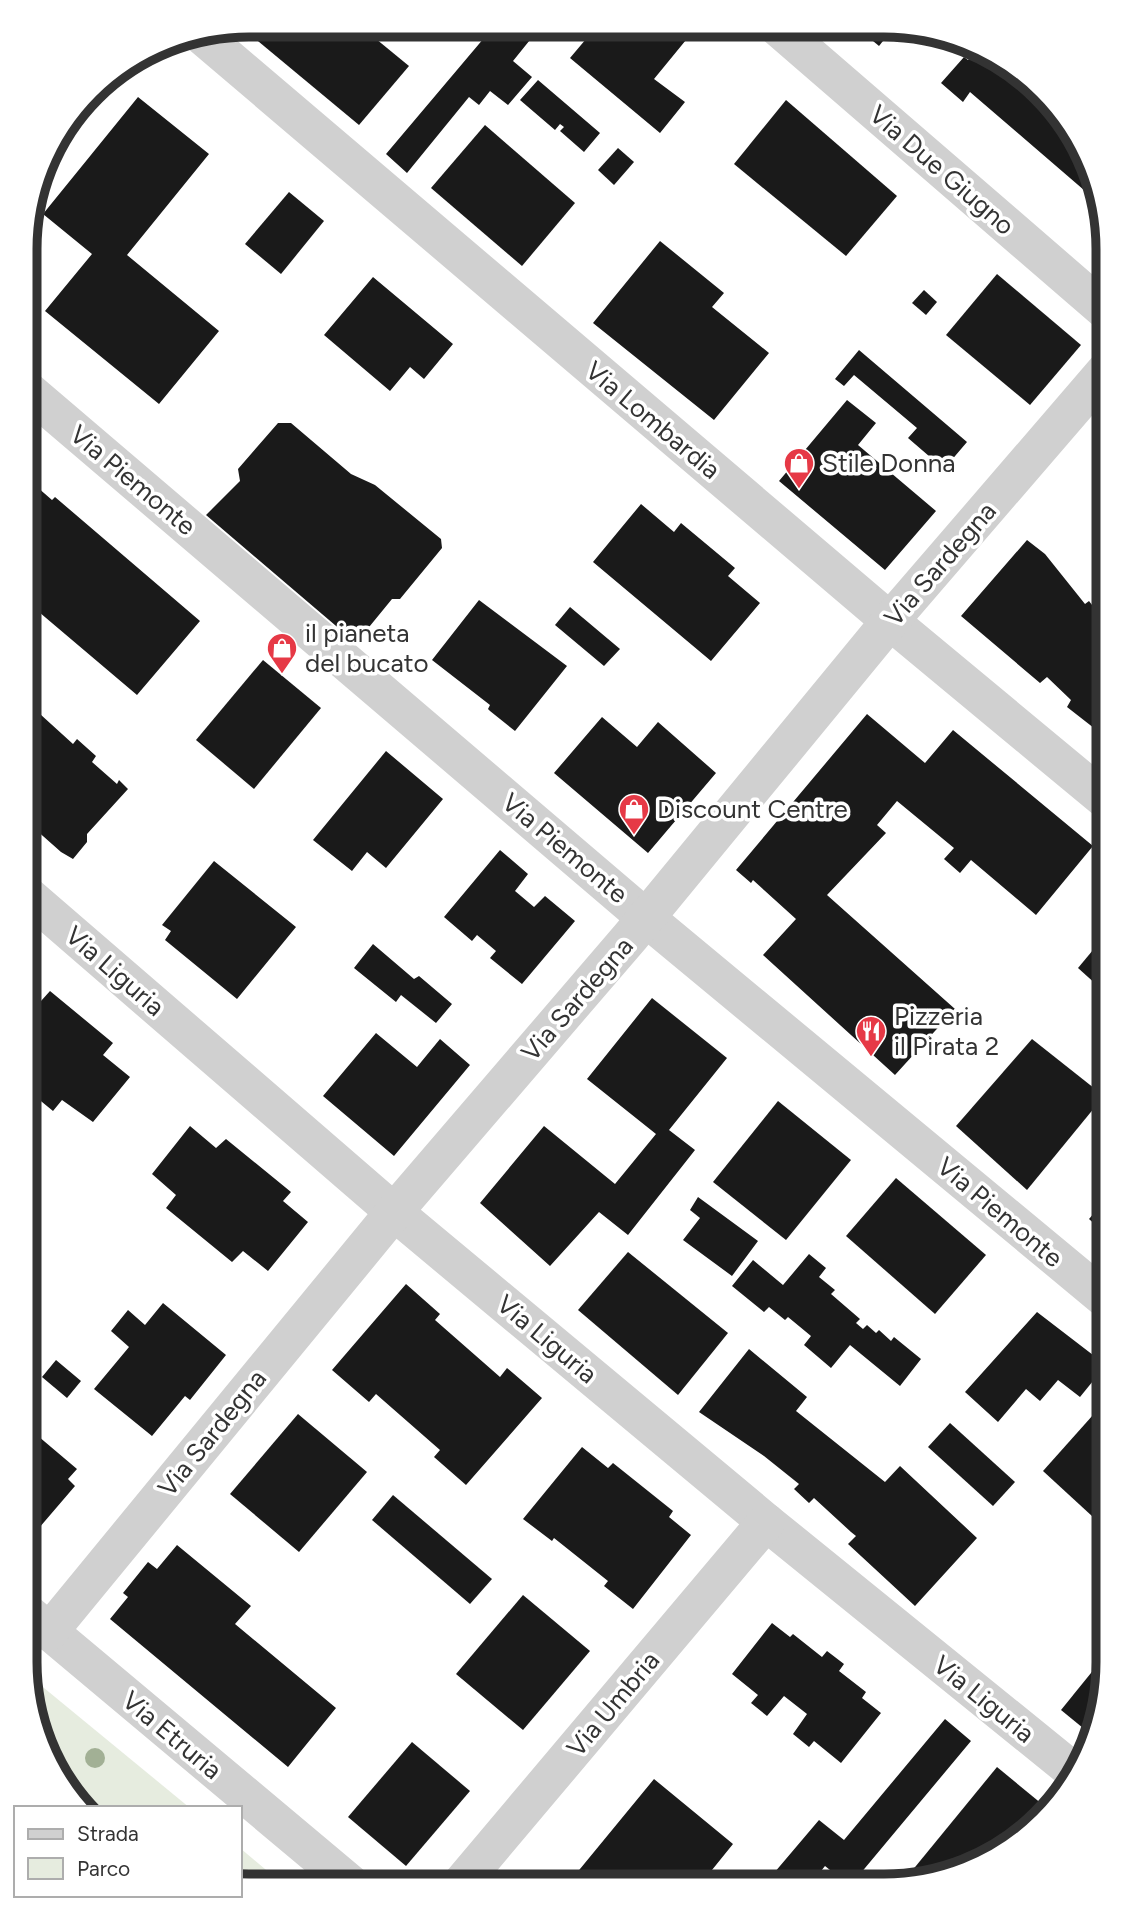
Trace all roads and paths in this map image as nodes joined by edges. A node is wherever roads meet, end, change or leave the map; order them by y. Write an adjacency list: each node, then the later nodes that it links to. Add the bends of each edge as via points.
1 (789, 37): 3 (street, Via Due Giugno)
2 (209, 41): 6 (street, Via Lombardia)
3 (1096, 303)
4 (1096, 382): 6 (street, Via Sardegna)
5 (37, 398): 9 (street, Via Piemonte)
6 (891, 621): 7 (street, Via Lombardia); 9 (street, Via Sardegna)
7 (1096, 793)
8 (37, 904): 10 (street, Via Liguria)
9 (646, 918): 10 (street, Via Sardegna); 11 (street, Via Piemonte)
10 (394, 1212): 12 (street, Via Liguria); 13 (street, Via Sardegna)
11 (1096, 1291)
12 (766, 1522): 15 (street, Via Liguria); 17 (street, Via Umbria)
13 (37, 1621)
14 (37, 1623): 16 (street, Via Etruria)
15 (1068, 1767)
16 (339, 1874)
17 (469, 1874)

